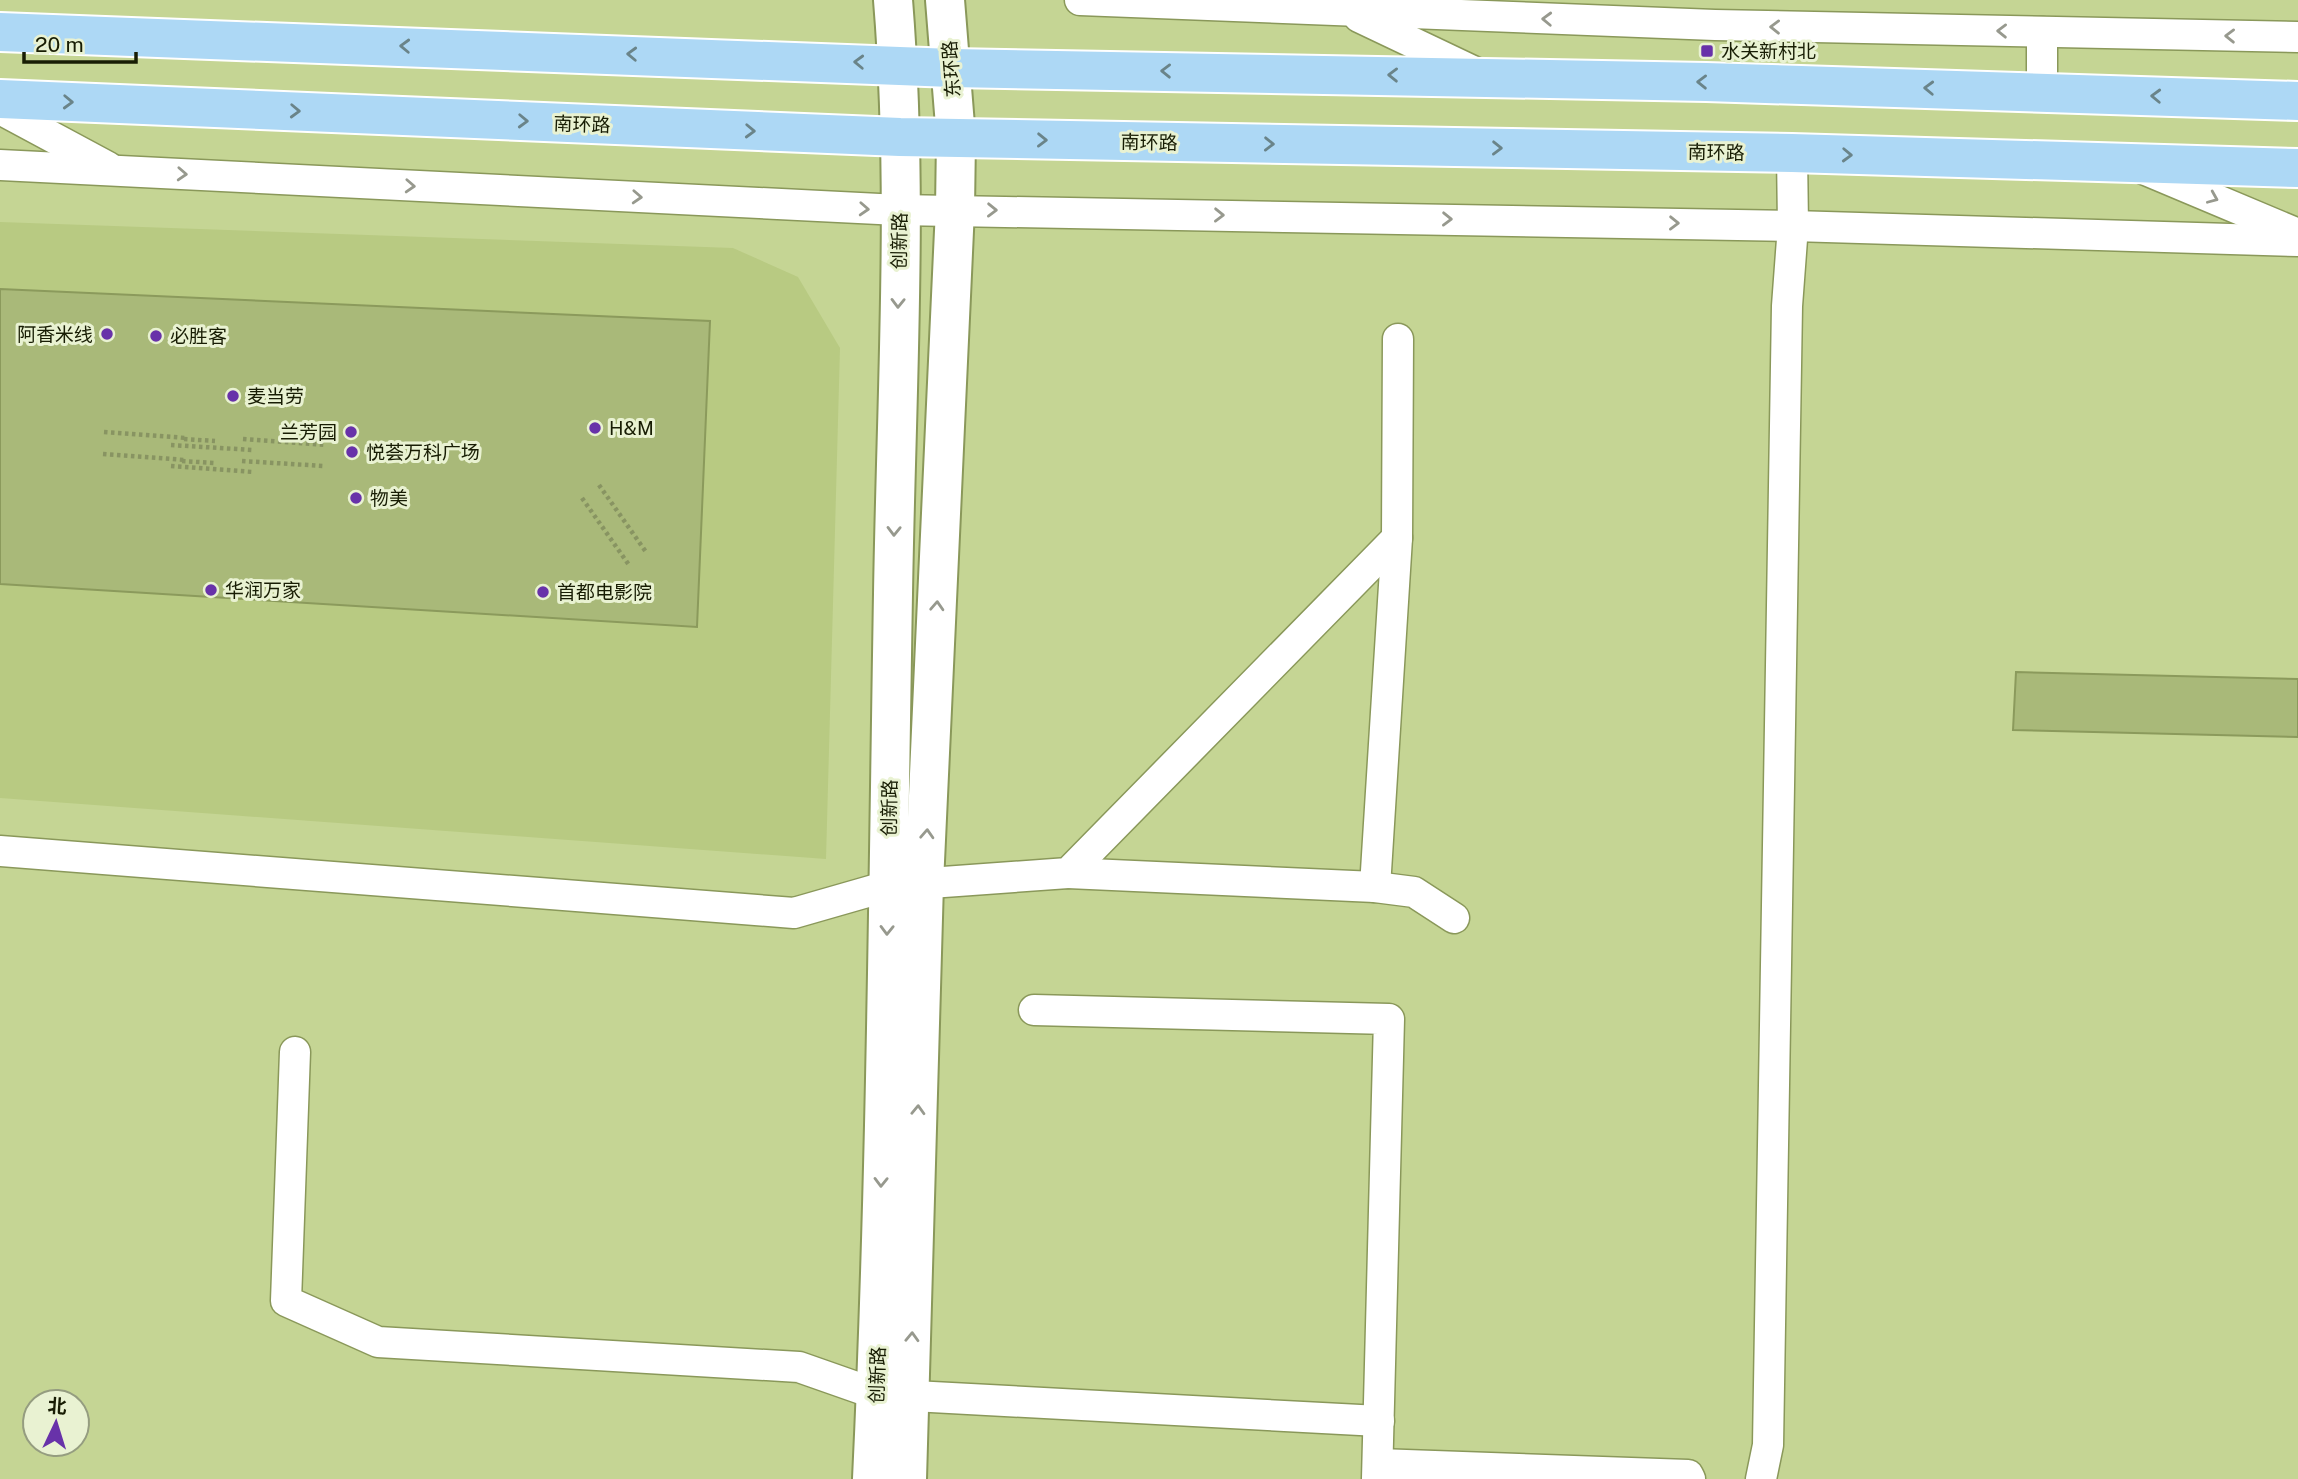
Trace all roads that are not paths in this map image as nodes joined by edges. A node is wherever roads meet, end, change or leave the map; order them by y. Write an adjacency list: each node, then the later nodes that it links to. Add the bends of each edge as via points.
1 (893, 0): 8 (street)
2 (945, 0): 9 (street, 东环路)
3 (1080, 0): 4 (street)
4 (1346, 11): 6 (street, one-way to 4); 10 (street)
5 (0, 32): 8 (main road, one-way to 5)
6 (2042, 32): 7 (street, one-way to 6); 11 (street)
7 (2298, 37)
8 (898, 63): 9 (main road); 15 (street)
9 (952, 68): 10 (main road, one-way to 9); 16 (street, 东环路)
10 (1486, 77): 11 (main road, one-way to 10)
11 (2042, 91): 13 (main road, one-way to 11)
12 (0, 99): 15 (main road, 南环路, one-way to 15)
13 (2298, 101)
14 (0, 109): 21 (street)
15 (900, 137): 16 (main road, 南环路); 23 (street, 创新路)
16 (956, 138): 17 (main road, 南环路, one-way to 17); 22 (street, 创新路)
17 (1792, 153): 18 (main road, 南环路, one-way to 18); 24 (street)
18 (2128, 163): 20 (main road, 南环路); 25 (street, one-way to 25)
19 (0, 165): 21 (street)
20 (2298, 168)
21 (114, 170): 23 (street, one-way to 23)
22 (955, 209): 23 (street); 24 (street, one-way to 24); 31 (street, 创新路, one-way to 22)
23 (899, 211): 31 (street, 创新路, one-way to 31)
24 (1793, 226): 26 (street); 42 (street, via 1787,306 1768,1445)
25 (2298, 234)
26 (2298, 241)
27 (1398, 339): 28 (street)
28 (1397, 538): 30 (street); 32 (street)
29 (0, 851): 31 (street, via 794,913)
30 (1068, 873): 31 (street); 32 (street)
31 (906, 885): 36 (street, 创新路)
32 (1375, 887): 33 (street, via 1414,892)
33 (1454, 918)
34 (1034, 1010): 37 (street, via 1389,1019)
35 (295, 1052): 36 (street, via 286,1301 378,1342 799,1367)
36 (893, 1395): 37 (street); 39 (street, 创新路); 40 (street, 创新路)
37 (1380, 1421): 38 (street)
38 (1378, 1472): 41 (street, via 1688,1475)
39 (873, 1479)
40 (907, 1479)
41 (1689, 1479)
42 (1761, 1479)

